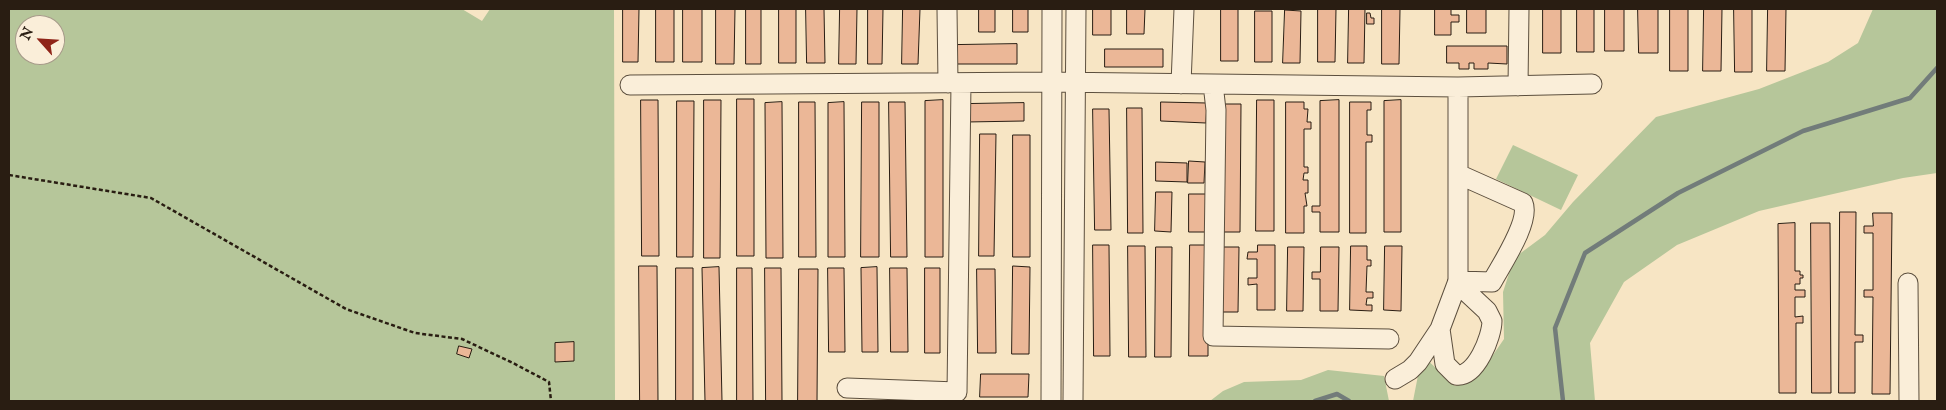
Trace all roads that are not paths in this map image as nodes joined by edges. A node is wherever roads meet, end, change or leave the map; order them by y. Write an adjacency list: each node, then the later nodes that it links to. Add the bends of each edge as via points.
1 (948, 9): 8 (street)
2 (1052, 9): 6 (street)
3 (1076, 9): 7 (street)
4 (1184, 9): 9 (street)
5 (1519, 9): 13 (street)
6 (1051, 82): 7 (street); 8 (street); 22 (street)
7 (1077, 82): 9 (street); 23 (street)
8 (954, 83): 12 (street); 21 (street, via 957,392)
9 (1181, 84): 10 (street)
10 (1213, 84): 14 (street); 19 (street, via 1216,110 1213,336)
11 (1592, 84): 13 (street)
12 (630, 85)
13 (1518, 86): 14 (street)
14 (1458, 87): 15 (street)
15 (1458, 174): 16 (street); 16 (street, via 1523,203 1525,210 1516,236 1492,282)
16 (1458, 282): 18 (street); 18 (street, via 1487,311 1492,321 1487,344 1476,364 1465,374 1456,375 1445,364)
17 (1908, 282): 24 (street)
18 (1440, 329): 20 (street, via 1418,362)
19 (1389, 340)
20 (1394, 379)
21 (848, 388)
22 (1051, 401)
23 (1073, 401)
24 (1909, 401)

